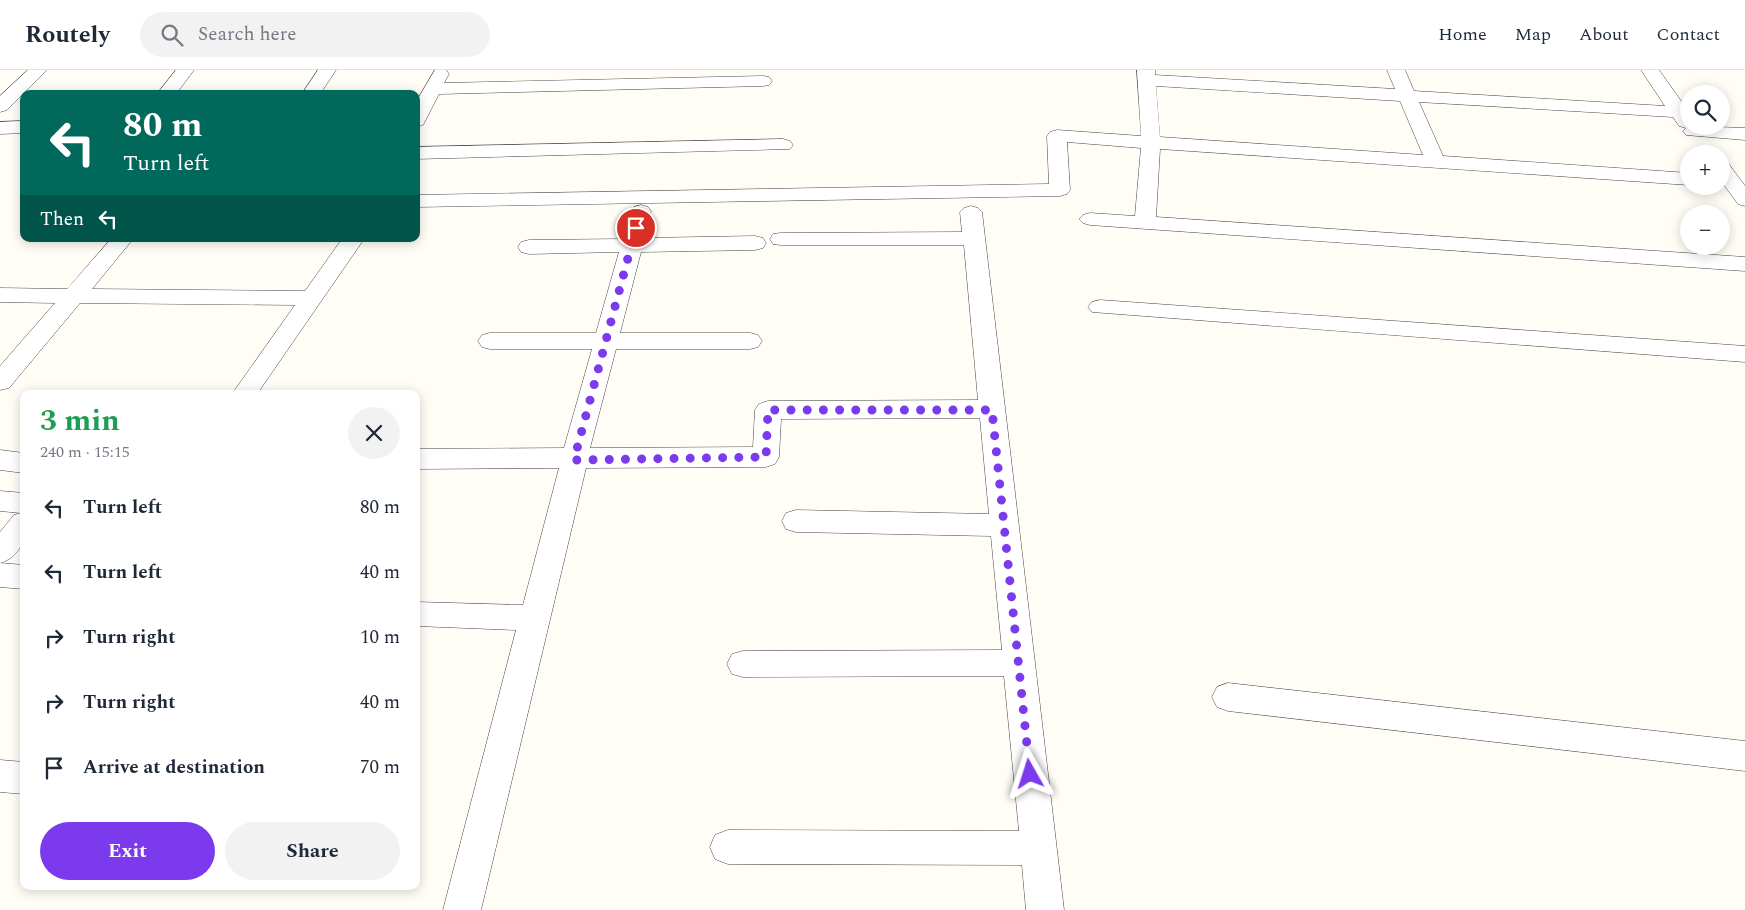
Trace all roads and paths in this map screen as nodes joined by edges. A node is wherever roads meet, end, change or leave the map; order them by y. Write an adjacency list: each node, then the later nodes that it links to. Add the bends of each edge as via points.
1 (38, 70): 13 (street)
2 (186, 70): 10 (street)
3 (327, 70): 11 (street)
4 (442, 70): 9 (street)
5 (1396, 70): 12 (street)
6 (1650, 70): 15 (street)
7 (1147, 75): 12 (street); 22 (street)
8 (763, 81): 9 (street)
9 (433, 89): 14 (street)
10 (169, 90)
11 (314, 90)
12 (1407, 96): 16 (street); 26 (street)
13 (0, 106)
14 (420, 113)
15 (1680, 114)
16 (1680, 123)
17 (20, 127): 18 (street)
18 (0, 128)
19 (1730, 131): 20 (street)
20 (1745, 134)
21 (1696, 135): 24 (street)
22 (1150, 143): 26 (street); 30 (street, via 1057,136 1060,190); 33 (street)
23 (783, 145): 25 (street)
24 (1704, 145)
25 (420, 153)
26 (1436, 162): 27 (street)
27 (1680, 178)
28 (1730, 182): 29 (street)
29 (1745, 200)
30 (420, 201)
31 (641, 211): 38 (street)
32 (1090, 219): 33 (street)
33 (1145, 223): 40 (street)
34 (781, 239): 51 (street, via 972,225)
35 (120, 242): 42 (street)
36 (351, 242): 43 (street)
37 (755, 243): 38 (street)
38 (632, 246): 39 (street); 46 (street)
39 (529, 247)
40 (1745, 264)
41 (0, 295): 42 (street)
42 (76, 296): 43 (street); 49 (street)
43 (311, 298): 50 (street)
44 (1100, 307): 48 (street)
45 (490, 341): 46 (street)
46 (606, 341): 47 (street); 54 (street)
47 (750, 341)
48 (1745, 354)
49 (0, 382)
50 (247, 390)
51 (992, 410): 54 (street, via 768,410 766,457); 59 (street)
52 (0, 460): 55 (street)
53 (420, 460): 54 (street)
54 (574, 460): 65 (street)
55 (20, 462)
56 (0, 501): 57 (street)
57 (20, 503)
58 (796, 521): 59 (street)
59 (1004, 526): 66 (street)
60 (20, 529): 61 (street)
61 (0, 552)
62 (0, 575): 63 (street)
63 (20, 577)
64 (420, 614): 65 (street)
65 (535, 618): 74 (street)
66 (1019, 663): 67 (street); 73 (street)
67 (743, 664)
68 (1228, 697): 69 (street)
69 (1745, 756)
70 (0, 776): 71 (street)
71 (20, 778)
72 (728, 847): 73 (street)
73 (1038, 848): 75 (street)
74 (462, 910)
75 (1045, 910)

